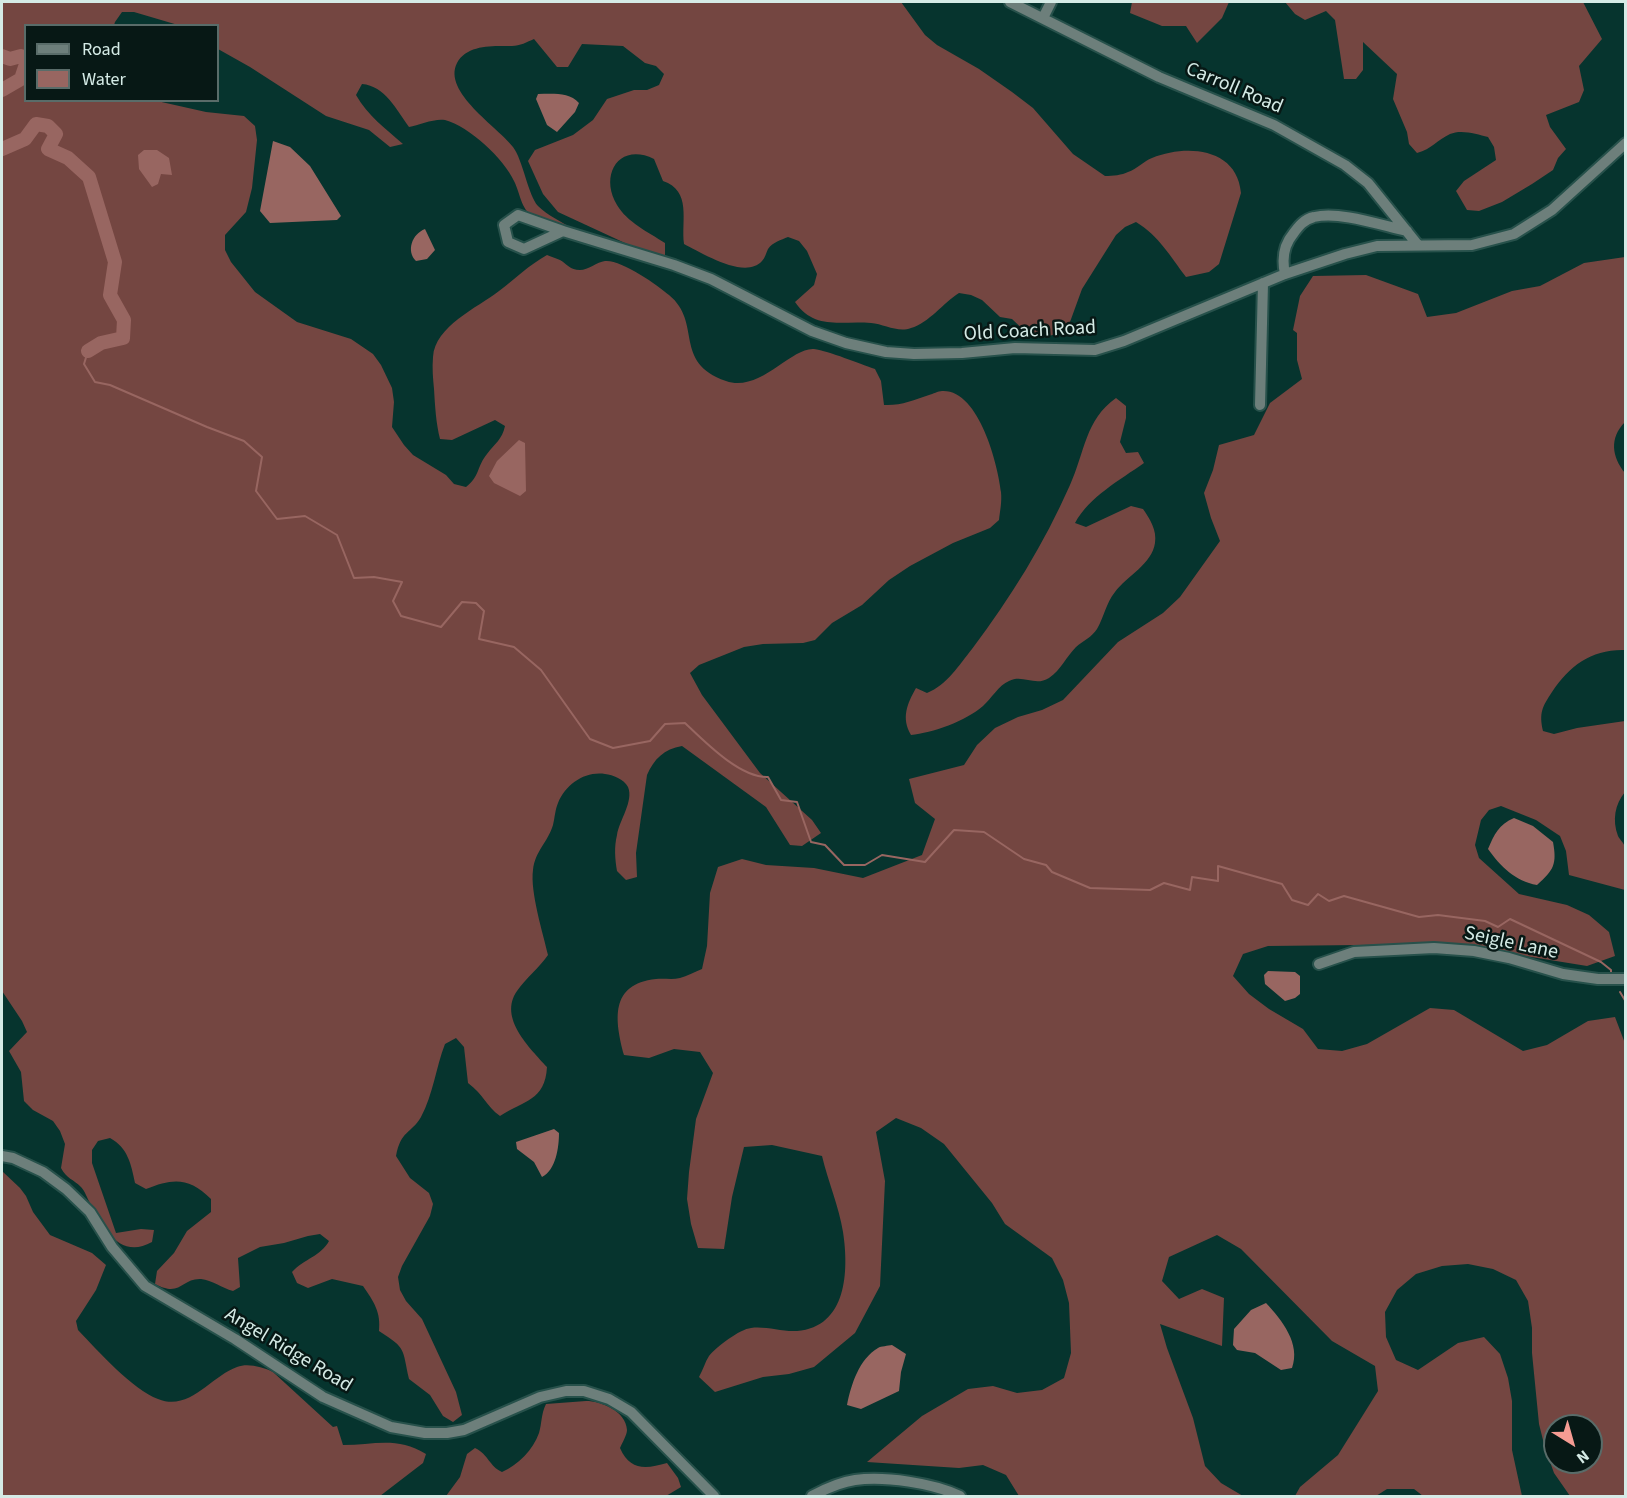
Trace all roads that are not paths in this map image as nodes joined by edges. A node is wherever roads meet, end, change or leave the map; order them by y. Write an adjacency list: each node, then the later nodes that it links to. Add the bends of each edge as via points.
1 (1010, 2): 3 (street, Carroll Road)
2 (1051, 2): 3 (street)
3 (1042, 18): 6 (street, Carroll Road, via 1128,63 1314,146 1366,181)
4 (1626, 143): 7 (street, Old Coach Road, via 1552,210 1514,234 1472,245)
5 (563, 231): 5 (street, Old Coach Road, via 524,249 508,242 504,225 518,215); 9 (street, Old Coach Road, via 711,279 812,331 846,343 914,354 1015,348 1095,350)
6 (1407, 231): 7 (street, Carroll Road); 8 (street, via 1346,218 1312,217 1288,240 1282,260)
7 (1416, 244): 8 (street, Old Coach Road, via 1377,246)
8 (1285, 274): 9 (street, Old Coach Road)
9 (1263, 283): 10 (street)
10 (1260, 405)
11 (1319, 964): 12 (street, Seigle Lane, via 1354,952 1434,948 1474,951 1598,980)
12 (1626, 979)
13 (2, 1156): 14 (street, Angel Ridge Road, via 44,1172 66,1189 90,1212 144,1287 243,1344 323,1397 391,1427 447,1433 464,1430 540,1397 566,1391 584,1392 609,1399 631,1412)
14 (714, 1497)
15 (812, 1497): 16 (street, via 852,1480 868,1479 910,1483)
16 (960, 1497)

